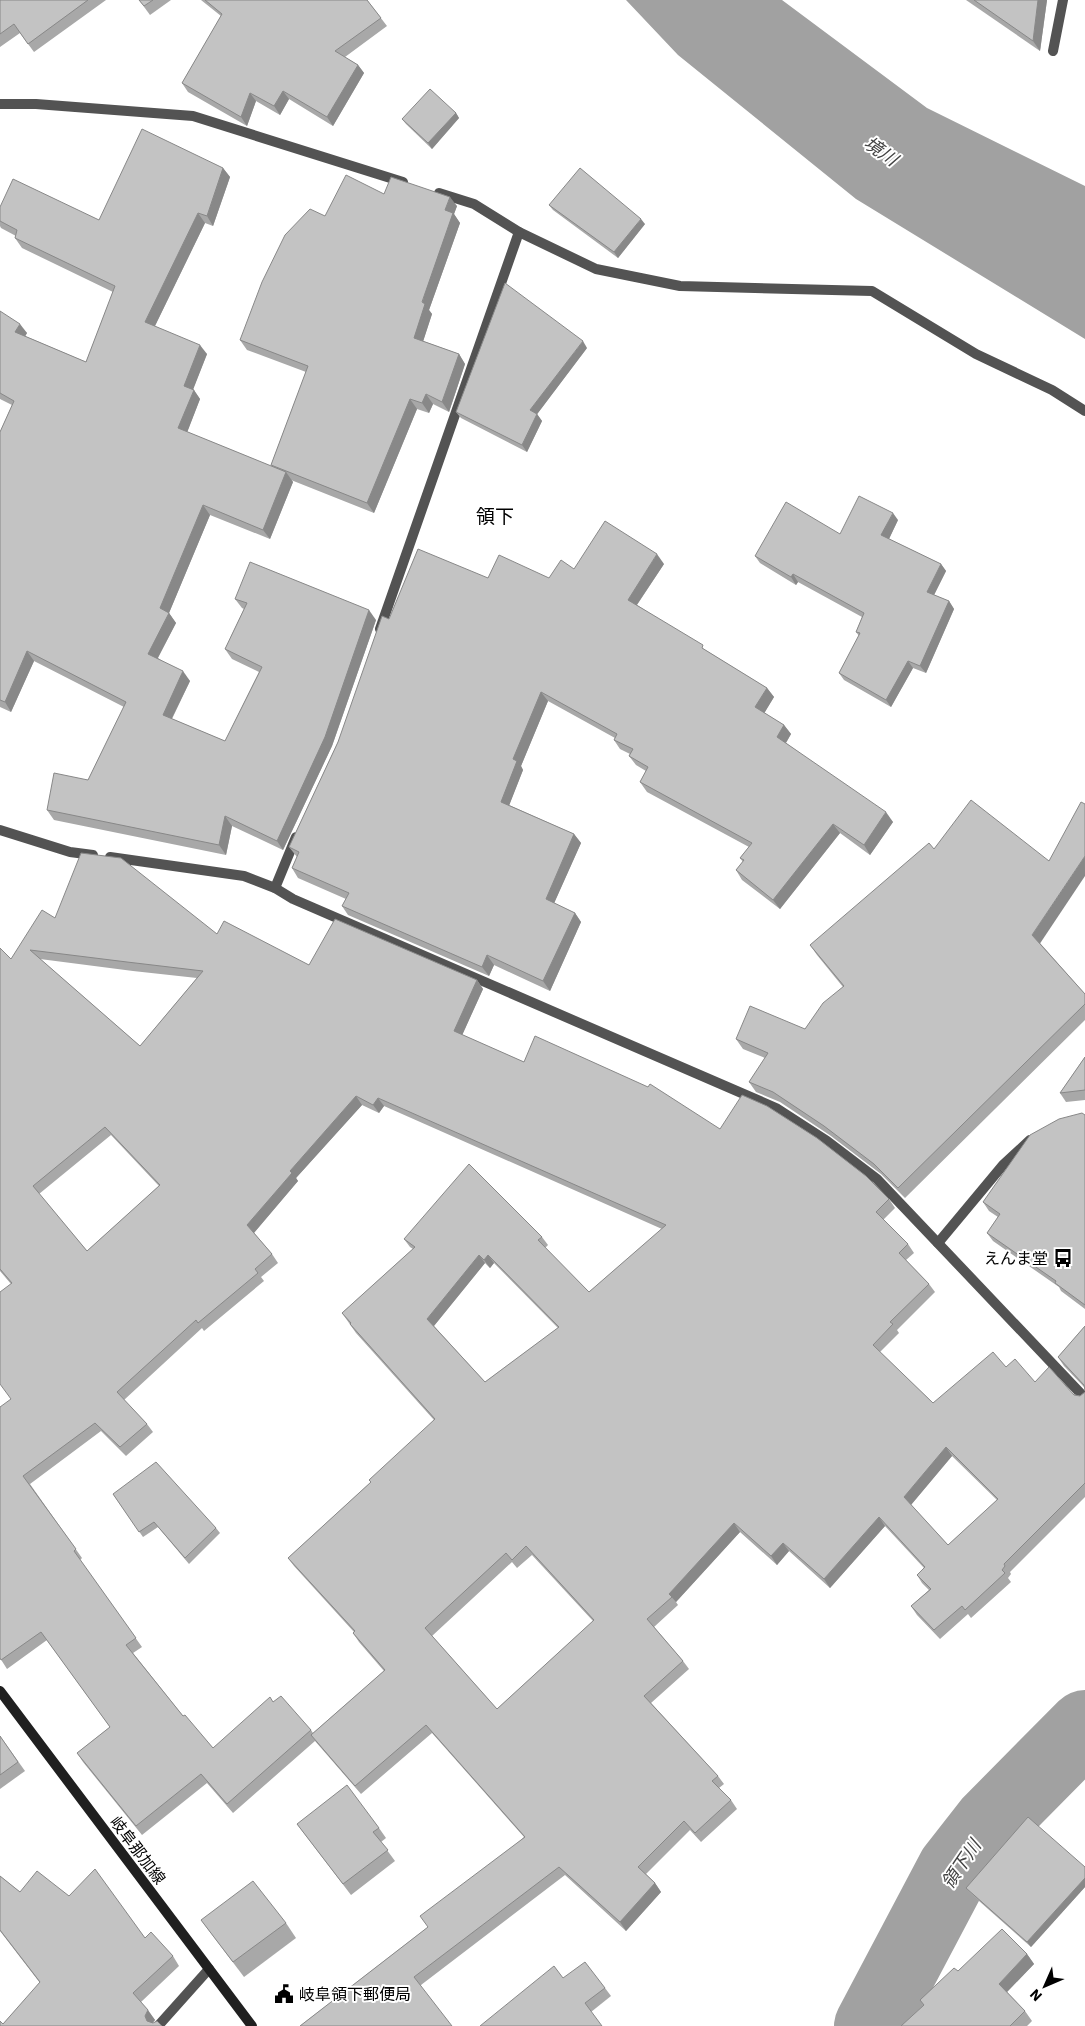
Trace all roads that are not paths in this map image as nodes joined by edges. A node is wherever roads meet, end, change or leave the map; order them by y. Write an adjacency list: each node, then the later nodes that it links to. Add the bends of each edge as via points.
1 (1062, 0): 2 (street)
2 (1053, 51)
3 (0, 104): 4 (street, via 193,116 474,204)
4 (520, 232): 5 (street, via 596,269 680,286 872,291 976,354 1052,390); 6 (street)
5 (1085, 412)
6 (376, 639)
7 (301, 826): 9 (street)
8 (0, 830): 9 (street, via 70,852 244,876)
9 (275, 888): 11 (street, via 293,899 776,1108 877,1179)
10 (1037, 1134): 11 (street, via 1002,1165)
11 (938, 1244): 12 (street)
12 (1085, 1398)
13 (0, 1691): 14 (main road, 岐阜那加線)
14 (209, 1969): 15 (street); 16 (main road, 岐阜那加線)
15 (158, 2026)
16 (252, 2026)

